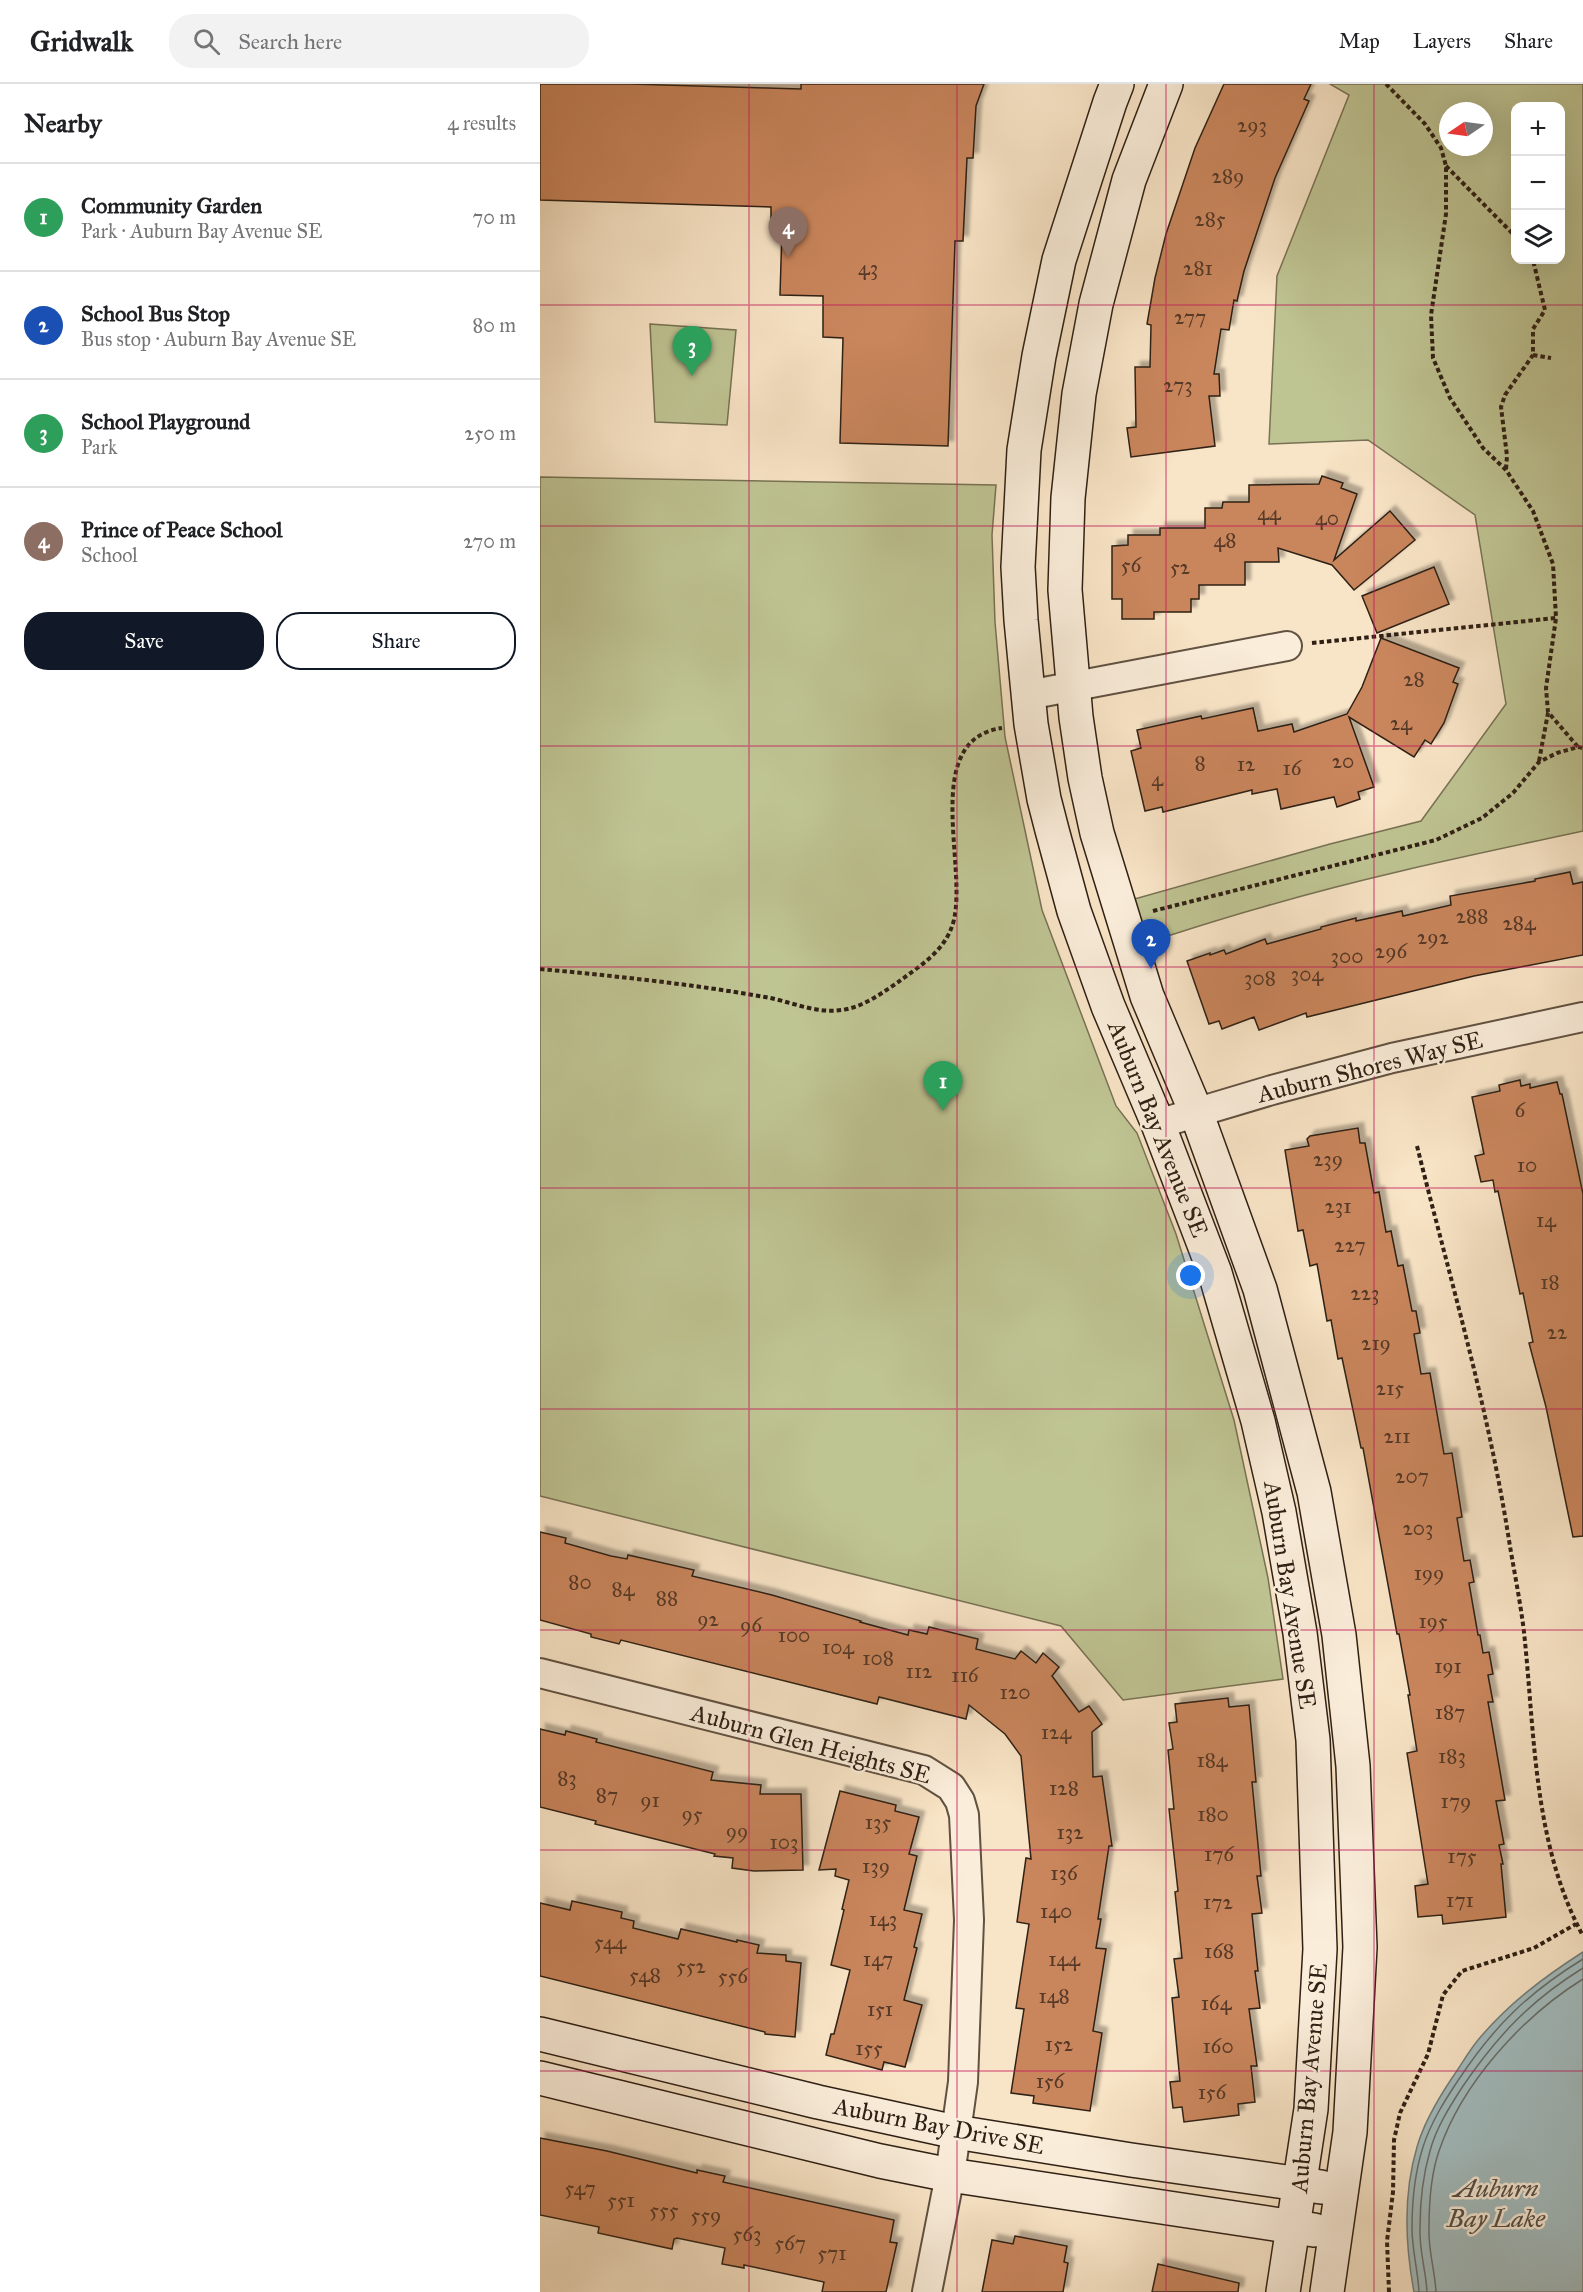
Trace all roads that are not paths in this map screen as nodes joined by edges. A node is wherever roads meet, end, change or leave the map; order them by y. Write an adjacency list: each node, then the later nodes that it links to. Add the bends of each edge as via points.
1 (1118, 84): 5 (street, Auburn Bay Avenue SE, via 1059,260 1024,450 1018,567)
2 (1166, 84): 4 (street, Auburn Bay Avenue SE, via 1129,180 1113,237 1079,394 1068,498 1065,590)
3 (1287, 646): 4 (street)
4 (1072, 686): 5 (street); 7 (street, Auburn Bay Avenue SE, via 1085,778 1112,888 1147,996)
5 (1028, 695): 8 (street, Auburn Bay Avenue SE, via 1044,800 1074,911 1108,1006)
6 (1583, 1017): 7 (street, Auburn Shores Way SE, via 1392,1058)
7 (1196, 1112): 8 (street, Auburn Shores Way SE); 15 (street, Auburn Bay Avenue SE, via 1260,1289 1314,1492 1339,1635 1353,1766 1360,1947)
8 (1158, 1124): 14 (street, Auburn Bay Avenue SE, via 1215,1273 1258,1421 1300,1633 1313,1740 1320,1949 1311,2109)
9 (540, 1673): 12 (street, Auburn Glen Heights SE, via 924,1770 951,1787 960,1801 966,1828 969,1920 963,2082)
10 (540, 2034): 12 (street, Auburn Bay Drive SE)
11 (540, 2078): 13 (street, Auburn Bay Drive SE)
12 (956, 2132): 13 (street, Auburn Glen Heights SE); 14 (street, Auburn Bay Drive SE)
13 (950, 2175): 16 (street, Auburn Bay Drive SE); 18 (street, Auburn Glen Heights SE)
14 (1300, 2186): 15 (street, Auburn Bay Drive SE); 16 (street, Auburn Bay Avenue SE)
15 (1343, 2190): 17 (street, Auburn Bay Avenue SE)
16 (1294, 2228): 17 (street, Auburn Bay Drive SE); 19 (street, Auburn Bay Avenue SE)
17 (1337, 2232): 20 (street, Auburn Bay Avenue SE)
18 (927, 2292)
19 (1283, 2292)
20 (1327, 2292)

